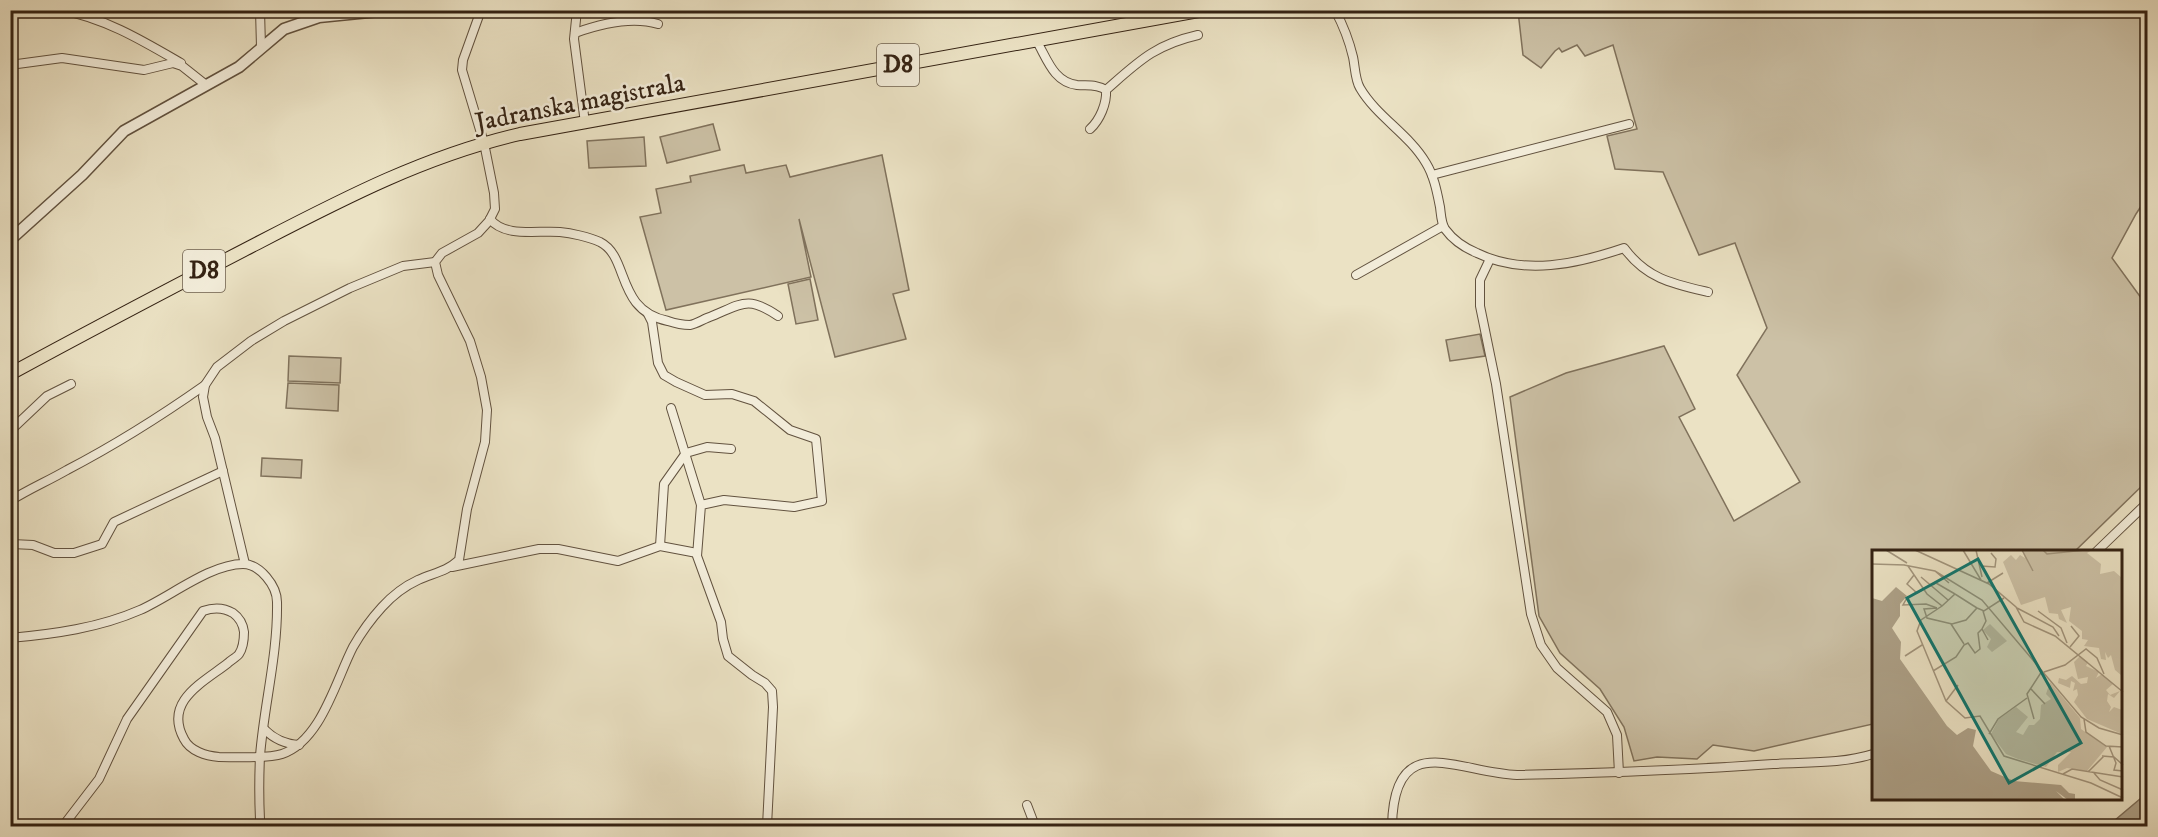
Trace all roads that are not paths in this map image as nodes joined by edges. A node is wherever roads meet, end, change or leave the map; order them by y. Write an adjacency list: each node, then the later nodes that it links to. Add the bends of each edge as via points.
1 (61, 10): 8 (street)
2 (260, 10): 13 (street)
3 (389, 10): 13 (street, via 319,17 284,29)
4 (481, 10): 20 (street, via 462,70)
5 (577, 10): 10 (street)
6 (1204, 10): 12 (main road, Jadranska magistrala / D8)
7 (1335, 10): 21 (street, via 1359,87 1413,142)
8 (79, 12): 15 (street, via 135,36 185,65)
9 (658, 24): 10 (street, via 618,22)
10 (575, 33): 17 (street)
11 (1198, 35): 16 (street, via 1175,40 1148,54)
12 (1036, 40): 16 (street, via 1051,68 1063,80); 17 (main road, Jadranska magistrala / D8)
13 (261, 47): 15 (street, via 239,67)
14 (10, 65): 15 (street, via 62,58 144,70 173,63)
15 (206, 85): 24 (street, via 124,131 82,176)
16 (1106, 90): 19 (street, via 1100,118)
17 (585, 123): 20 (main road, Jadranska magistrala / D8)
18 (1629, 124): 21 (street)
19 (1090, 129)
20 (484, 143): 22 (street, via 494,193 495,209); 31 (main road, Jadranska magistrala / D8, via 362,190)
21 (1432, 175): 23 (street)
22 (490, 219): 26 (street, via 478,233 442,253); 29 (street, via 507,231 562,232 600,243 611,251 640,310)
23 (1443, 226): 25 (street, via 1468,249); 27 (street)
24 (10, 240)
25 (1490, 259): 28 (street, via 1545,266 1597,258 1624,248 1655,277); 53 (street, via 1480,280 1480,306 1496,384 1531,614 1541,645 1557,668 1606,712 1617,735)
26 (435, 262): 33 (street, via 403,266 284,321 217,367); 47 (street, via 470,341 487,410 485,442 467,509 459,561)
27 (1356, 275)
28 (1708, 292)
29 (648, 314): 30 (street, via 690,325 746,302); 41 (street, via 664,375 705,395 732,394 754,401 790,430 816,439 822,501 794,507 724,500)
30 (778, 316)
31 (10, 374)
32 (71, 384): 35 (street, via 47,396)
33 (205, 385): 38 (street, via 205,407); 39 (street, via 112,445)
34 (671, 408): 37 (street)
35 (10, 430)
36 (731, 449): 37 (street, via 707,447)
37 (686, 453): 41 (street); 43 (street, via 664,484)
38 (223, 471): 42 (street, via 114,522 102,544 74,553 54,553 33,545); 46 (street)
39 (10, 501)
40 (2148, 502): 44 (street)
41 (701, 505): 45 (street)
42 (11, 543)
43 (660, 546): 45 (street); 47 (street, via 618,561 539,549)
44 (2098, 550)
45 (697, 553): 57 (street, via 721,622 728,656 772,691)
46 (245, 564): 48 (street, via 195,580 111,621 59,633); 49 (street, via 271,583 277,598)
47 (451, 567): 50 (street, via 402,589 384,605 358,640 317,723)
48 (11, 638)
49 (264, 729): 50 (street, via 280,741); 52 (street)
50 (299, 745): 52 (street, via 279,755)
51 (1872, 754): 53 (street)
52 (260, 756): 55 (street, via 217,757 198,753 186,744 179,731 181,704 189,693 239,654 244,643 239,618 225,609 203,611 127,719 99,779); 56 (street)
53 (1619, 773): 59 (street, via 1500,774 1455,764 1427,763 1407,772 1398,784 1392,802)
54 (1027, 805): 58 (street)
55 (63, 826)
56 (262, 826)
57 (767, 826)
58 (1035, 826)
59 (1392, 826)

